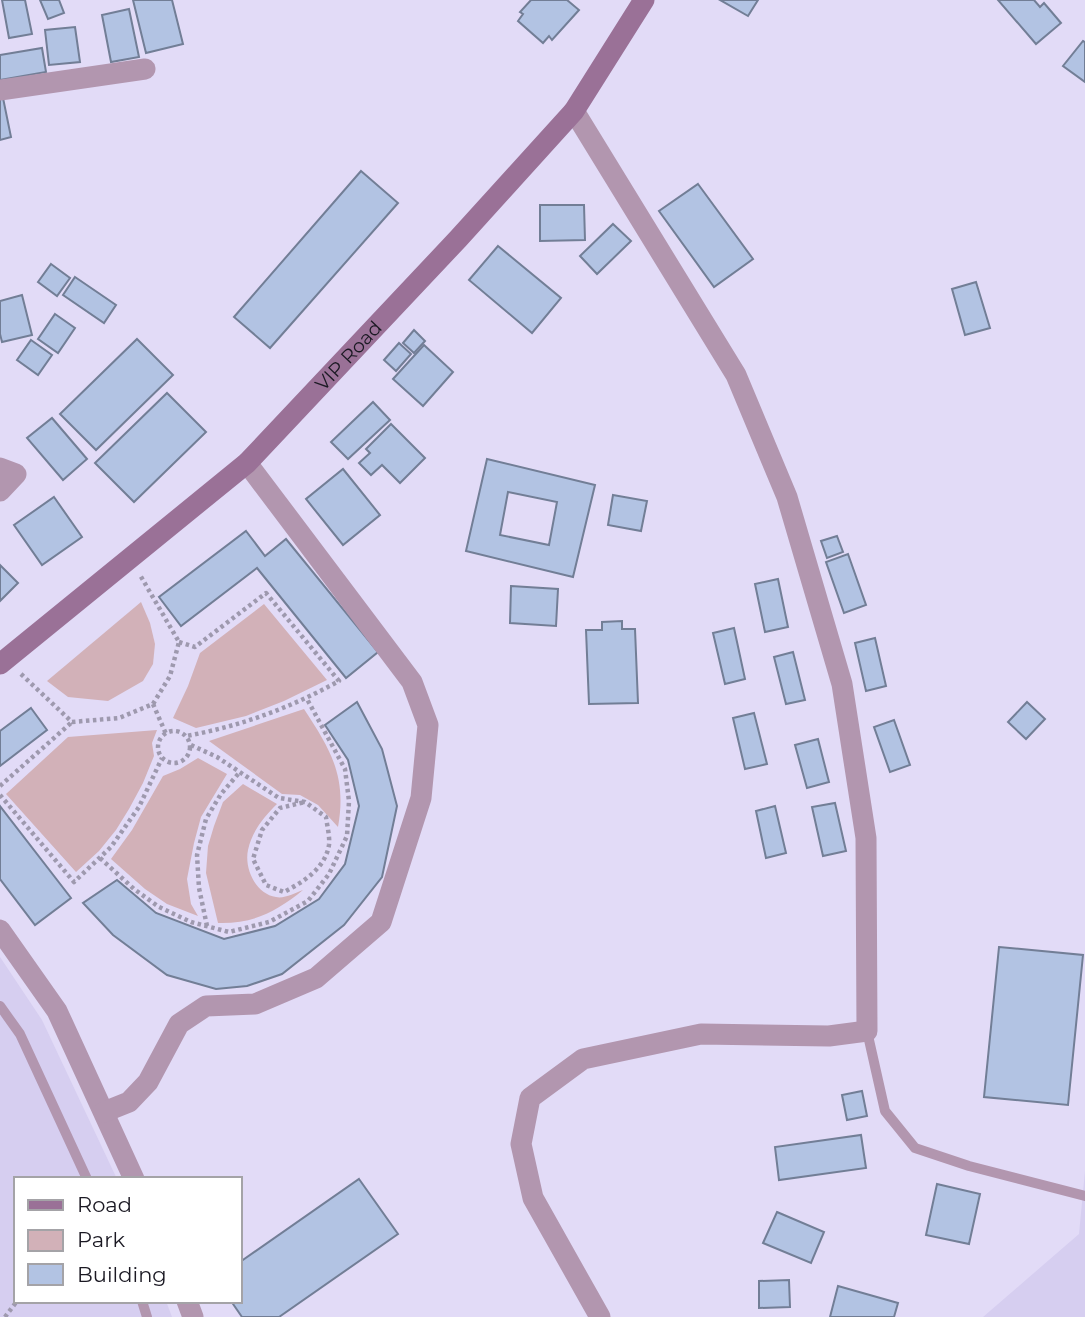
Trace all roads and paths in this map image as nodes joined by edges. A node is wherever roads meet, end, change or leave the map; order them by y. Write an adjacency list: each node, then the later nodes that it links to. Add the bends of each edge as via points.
1 (644, 0): 4 (main road, VIP Road)
2 (145, 69): 3 (street)
3 (0, 90)
4 (574, 111): 5 (main road, VIP Road); 26 (street, via 736,375 787,497 842,684 866,838)
5 (247, 463): 8 (main road, VIP Road); 27 (street, via 412,681 428,725 421,798 381,922 316,978 255,1004 206,1006 178,1024 148,1082 129,1102)
6 (0, 468): 7 (street, via 16,474)
7 (0, 492)
8 (131, 559): 9 (path); 10 (main road, VIP Road)
9 (178, 642): 11 (path, via 195,647 265,593 339,681); 12 (path, via 170,676)
10 (3, 662): 13 (path)
11 (307, 699): 15 (path, via 264,716); 23 (path, via 345,769 347,836 329,874 308,901 269,922 229,932)
12 (153, 705): 13 (path, via 119,718); 14 (path)
13 (72, 722): 19 (path)
14 (166, 734): 15 (path); 17 (path, via 158,748)
15 (186, 736): 16 (path)
16 (191, 745): 17 (path, via 182,762 172,764); 18 (path)
17 (162, 758): 22 (path, via 139,807)
18 (239, 773): 21 (path, via 279,798); 23 (path, via 206,818 197,855)
19 (0, 786)
20 (0, 795): 22 (path, via 74,882)
21 (305, 802): 21 (path, via 326,817 329,845 321,865 284,892 265,885 253,859 262,830 280,808)
22 (100, 858): 23 (path, via 159,907)
23 (207, 926)
24 (0, 930): 27 (street, via 57,1011)
25 (0, 1006): 28 (lane, via 20,1034)
26 (867, 1031): 30 (lane, via 886,1111 915,1148); 31 (street, via 829,1036 701,1034 583,1059 530,1098 521,1144 533,1198)
27 (104, 1112): 29 (street)
28 (86, 1177)
29 (133, 1177)
30 (1085, 1196)
31 (600, 1317)

